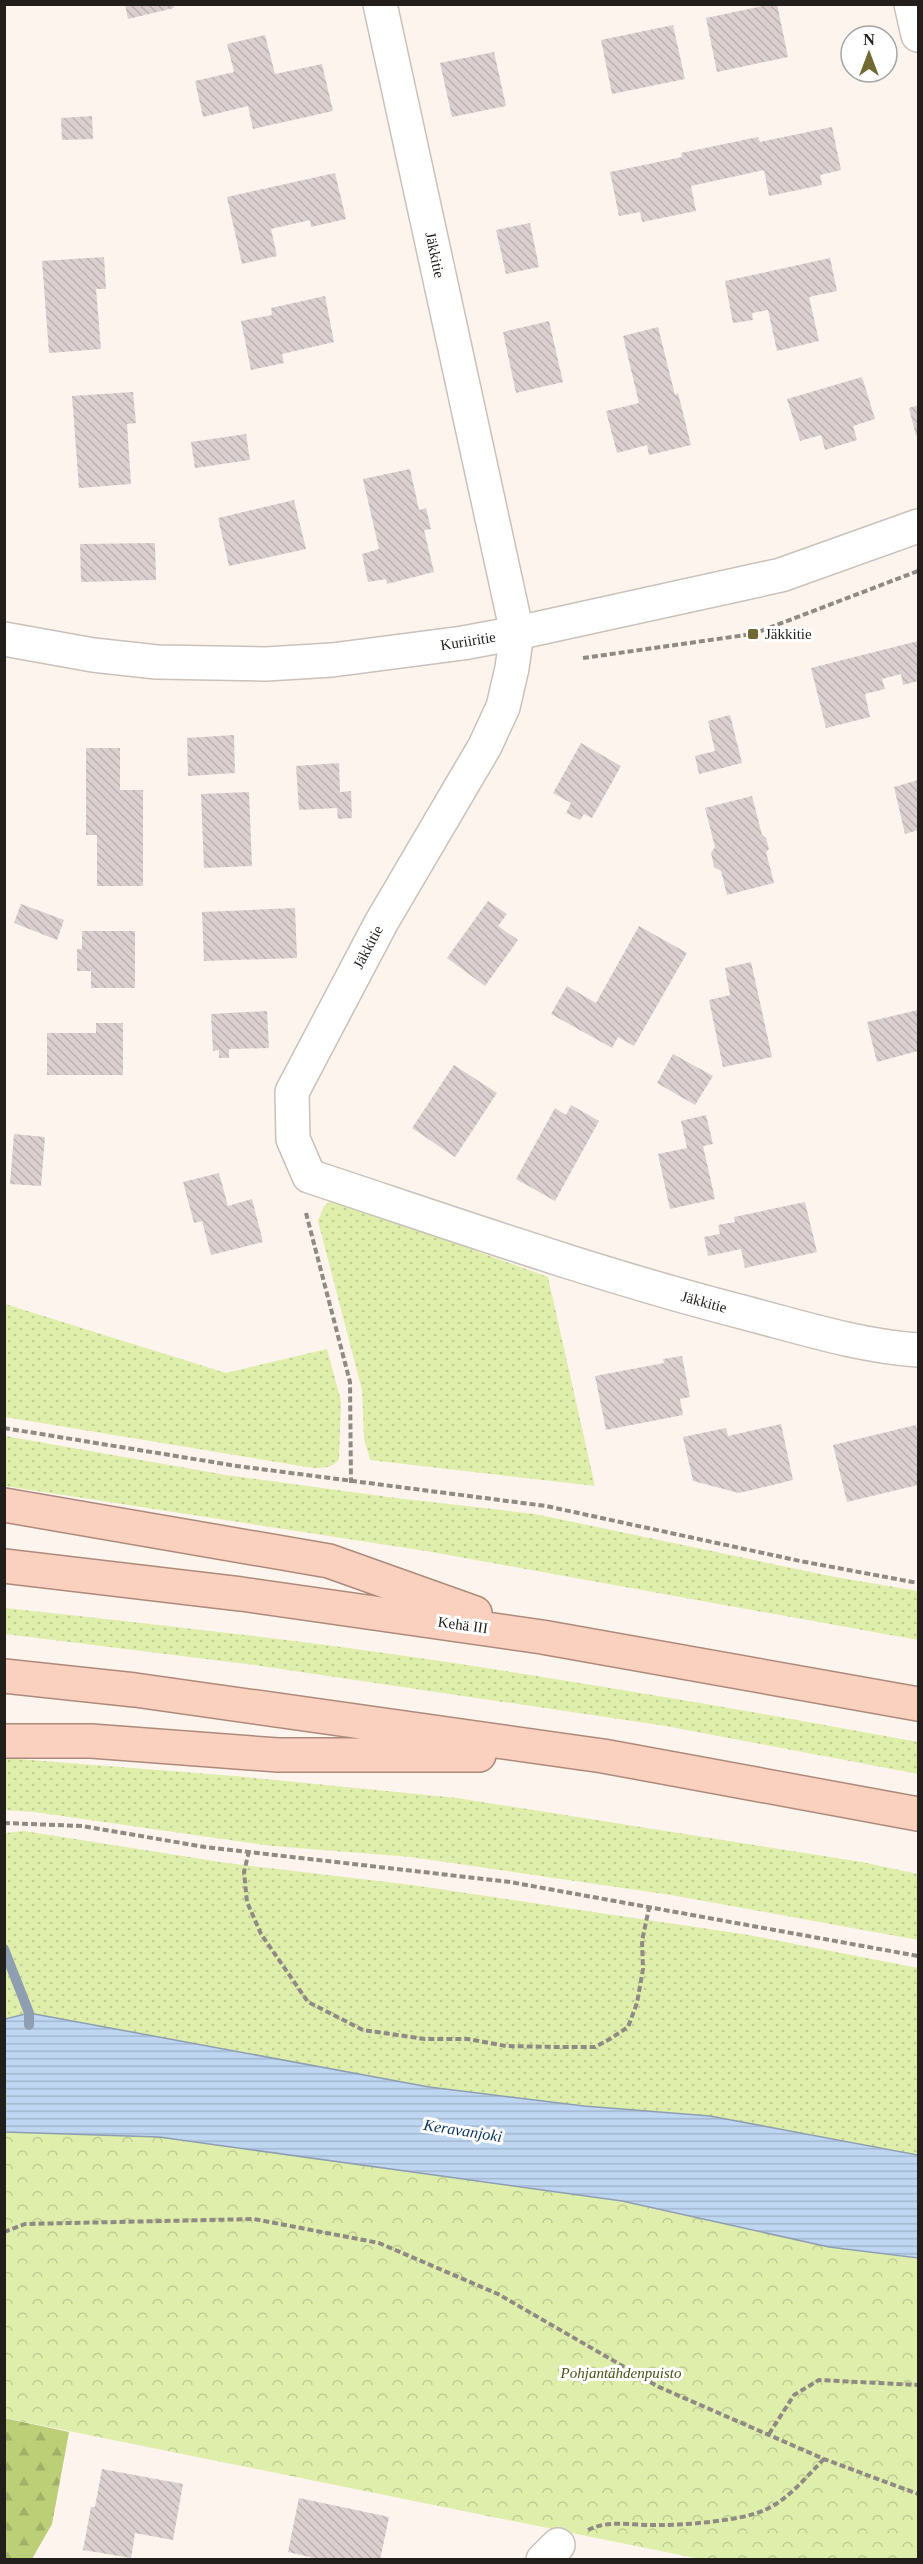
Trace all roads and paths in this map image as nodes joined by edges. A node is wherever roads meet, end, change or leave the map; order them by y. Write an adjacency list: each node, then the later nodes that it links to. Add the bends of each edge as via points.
1 (380, 4): 5 (street, Jäkkitie)
2 (911, 4): 3 (street)
3 (918, 35)
4 (918, 526): 5 (street, Kuriiritie, via 782,575)
5 (517, 633): 6 (street, Kuriiritie, via 354,657 266,664 157,662); 7 (street, Jäkkitie, via 503,707 485,746 381,923 292,1092 293,1139)
6 (4, 639)
7 (309, 1176): 8 (street, Jäkkitie, via 688,1299 839,1338); 10 (path, via 305,1212 351,1382)
8 (918, 1350)
9 (4, 1428): 10 (path)
10 (351, 1483): 13 (path, via 546,1506)
11 (4, 1505): 14 (highway, via 329,1561)
12 (4, 1566): 14 (highway, Kehä III, via 241,1593)
13 (918, 1583)
14 (542, 1637): 16 (highway, Kehä III)
15 (4, 1676): 18 (highway, via 135,1690)
16 (918, 1704)
17 (4, 1741): 18 (highway, via 91,1741 278,1755)
18 (603, 1756): 19 (highway)
19 (918, 1814)
20 (4, 1822): 21 (path, via 82,1827)
21 (249, 1851): 22 (path, via 510,1882); 22 (path, via 244,1872 247,1902 261,1934 308,2002 363,2030 425,2039 558,2047 595,2047 610,2039 628,2027 638,2003 642,1941)
22 (650, 1908): 23 (path)
23 (918, 1956)
24 (4, 2232): 26 (path, via 25,2224 254,2219 379,2243 498,2294 659,2387)
25 (918, 2385): 26 (path, via 819,2380 794,2395)
26 (769, 2434): 27 (path)
27 (824, 2458): 28 (path); 29 (path, via 793,2492 765,2511 714,2522 600,2524)
28 (918, 2494)
29 (551, 2552)

